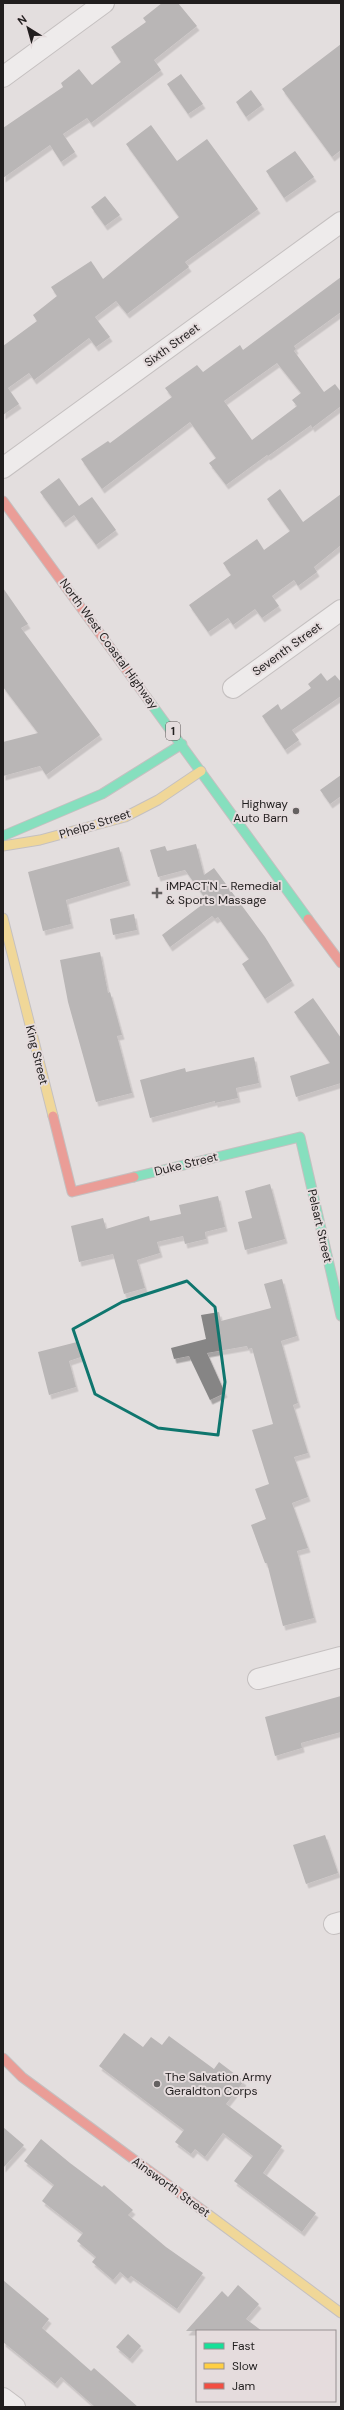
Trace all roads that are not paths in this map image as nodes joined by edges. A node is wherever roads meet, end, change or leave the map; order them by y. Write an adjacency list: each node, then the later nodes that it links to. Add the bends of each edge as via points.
1 (104, 3): 2 (street)
2 (3, 77)
3 (341, 222): 4 (street, Sixth Street)
4 (3, 468)
5 (3, 501): 8 (main road, North West Coastal Highway / 1)
6 (341, 610): 7 (street, Seventh Street)
7 (233, 688)
8 (182, 744): 9 (main road, North West Coastal Highway / 1); 10 (main road, Phelps Street, via 123,782 74,807 22,825)
9 (201, 772): 11 (main road, Phelps Street, via 158,800 125,817 40,840); 13 (main road, North West Coastal Highway / 1)
10 (3, 836)
11 (3, 846)
12 (3, 918): 15 (main road, King Street)
13 (341, 963)
14 (300, 1137): 15 (main road, Duke Street); 16 (main road, Pelsart Street)
15 (72, 1192)
16 (341, 1316)
17 (341, 1657): 18 (street)
18 (258, 1679)
19 (3, 2058): 20 (main road, Ainsworth Street, via 22,2077)
20 (341, 2313)
21 (3, 2398): 22 (street)
22 (15, 2407)

